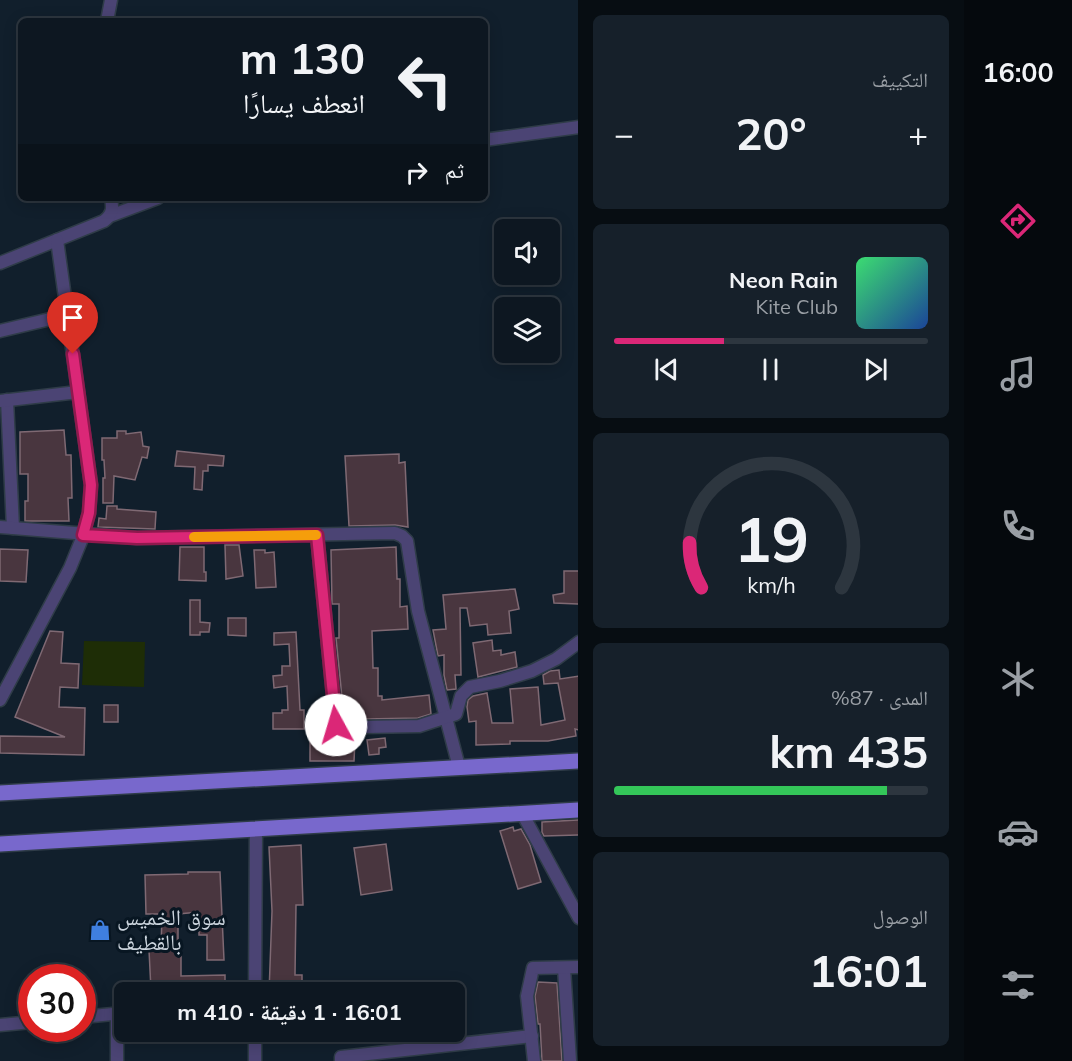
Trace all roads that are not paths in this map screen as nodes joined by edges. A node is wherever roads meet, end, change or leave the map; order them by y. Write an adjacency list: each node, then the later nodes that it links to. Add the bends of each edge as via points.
1 (111, 0): 2 (street)
2 (108, 18)
3 (578, 127): 4 (street)
4 (488, 139)
5 (111, 201): 7 (street)
6 (150, 201): 7 (street)
7 (110, 216): 8 (street)
8 (57, 240): 9 (street); 10 (street)
9 (0, 263)
10 (67, 315): 11 (street); 12 (street)
11 (0, 331)
12 (78, 392): 13 (street); 17 (street, via 91,485)
13 (3, 400): 14 (street)
14 (5, 455): 16 (street)
15 (0, 527): 16 (street)
16 (13, 528): 17 (street)
17 (83, 535): 18 (street); 20 (street, via 70,568)
18 (317, 535): 21 (street, via 394,533 406,541 418,611); 21 (street, via 336,725 419,726)
19 (578, 643): 21 (street, via 532,671 470,687 461,696 456,714)
20 (0, 700)
21 (445, 717): 23 (street)
22 (578, 761): 23 (main road)
23 (459, 767): 24 (main road)
24 (0, 793)
25 (578, 810): 26 (main road)
26 (522, 813): 27 (main road); 29 (street)
27 (256, 829): 28 (main road); 32 (street)
28 (0, 844)
29 (578, 916)
30 (578, 967): 31 (street)
31 (564, 968): 37 (street, via 533,968 527,996); 44 (street)
32 (255, 982)
33 (114, 1014): 34 (street)
34 (96, 1016)
35 (18, 1023): 36 (street)
36 (0, 1025)
37 (532, 1036): 42 (street, via 341,1057); 43 (street)
38 (119, 1042): 40 (street)
39 (255, 1042): 41 (street)
40 (117, 1061)
41 (255, 1061)
42 (341, 1061)
43 (534, 1061)
44 (570, 1061)

